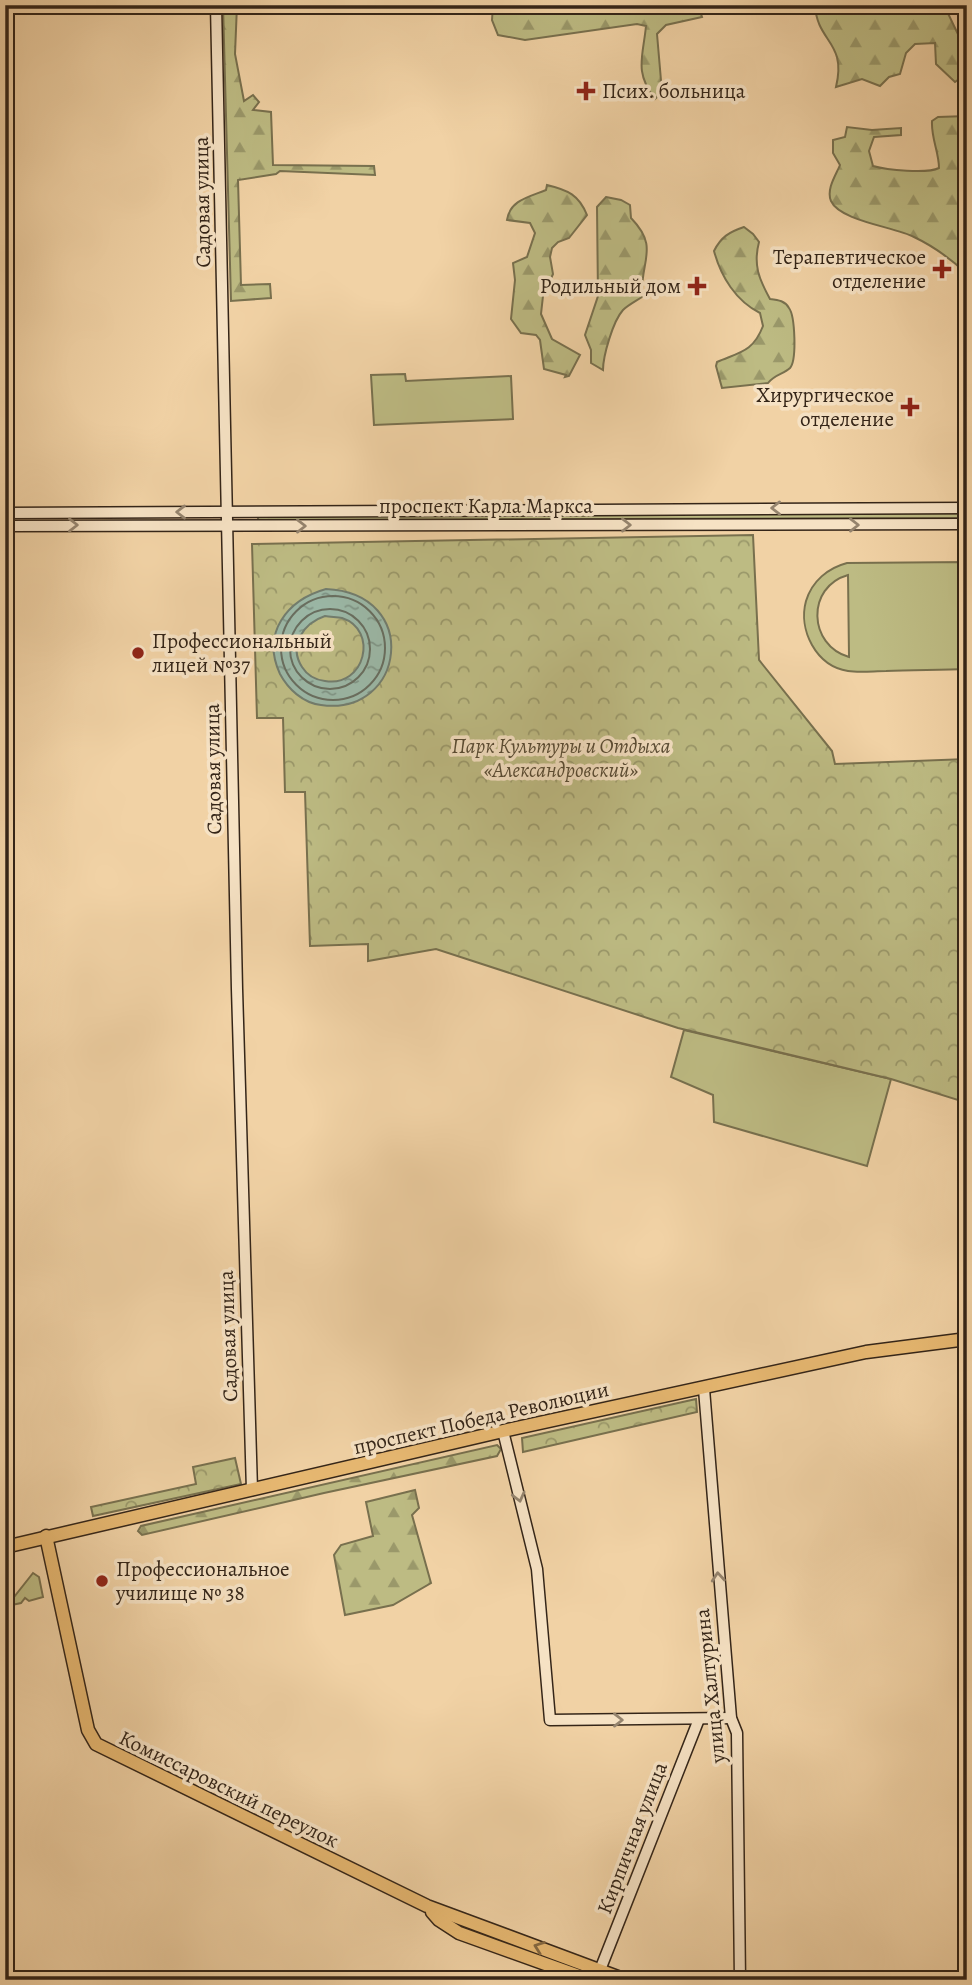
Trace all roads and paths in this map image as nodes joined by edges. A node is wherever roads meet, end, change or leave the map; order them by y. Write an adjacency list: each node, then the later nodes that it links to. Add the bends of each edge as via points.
1 (216, 5): 3 (street, Садовая улица)
2 (967, 508): 3 (street, проспект Карла Маркса, one-way to 3)
3 (227, 511): 4 (street, проспект Карла Маркса, one-way to 4); 7 (street, Садовая улица)
4 (5, 513)
5 (967, 524): 7 (street, проспект Карла Маркса, one-way to 5)
6 (5, 526): 7 (street, проспект Карла Маркса, one-way to 7)
7 (229, 527): 11 (street, Садовая улица)
8 (967, 1339): 9 (main road, проспект Победа Революции, via 866,1352)
9 (704, 1389): 10 (main road, проспект Победа Революции); 14 (street, улица Халтурина, one-way to 9)
10 (503, 1431): 11 (main road, проспект Победа Революции); 15 (street, one-way to 15, via 537,1569 550,1720)
11 (252, 1490): 12 (main road, проспект Победа Революции)
12 (46, 1536): 13 (main road, проспект Победа Революции); 16 (main road, Комиссаровский переулок, via 88,1730 96,1744)
13 (5, 1546)
14 (731, 1718): 15 (street); 20 (street, улица Халтурина, via 737,1733)
15 (699, 1720): 17 (street, Кирпичная улица)
16 (427, 1906): 17 (main road, Комиссаровский переулок, one-way to 16); 18 (main road, Комиссаровский переулок, via 459,1933)
17 (600, 1970): 19 (main road, Комиссаровский переулок)
18 (590, 1980)
19 (626, 1980)
20 (740, 1980)

